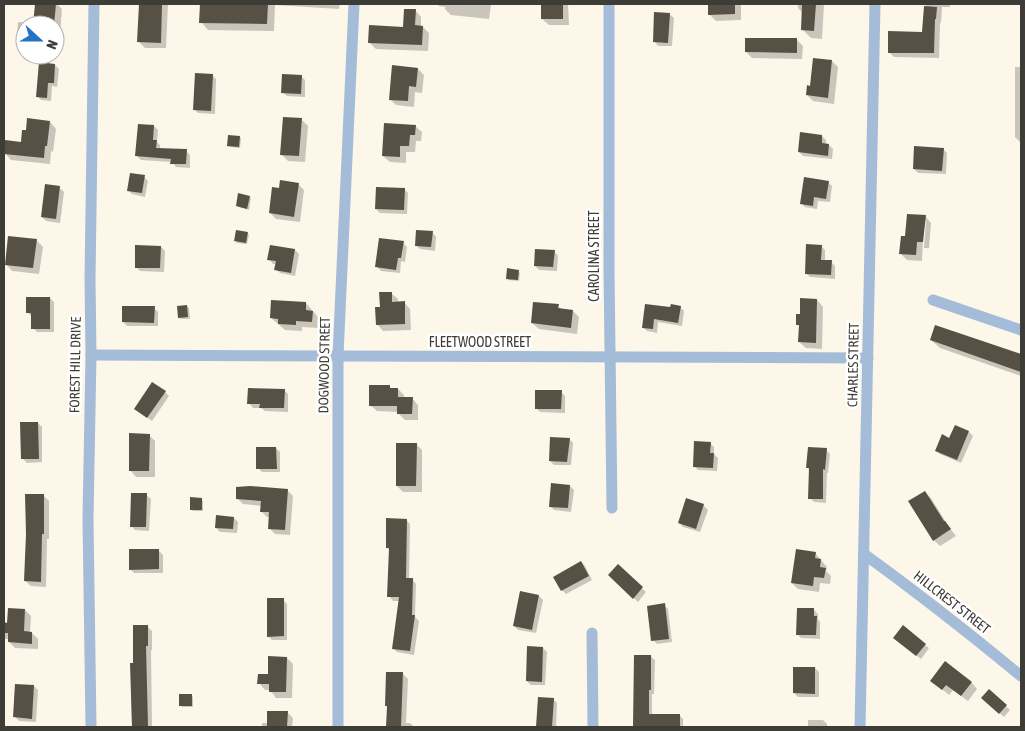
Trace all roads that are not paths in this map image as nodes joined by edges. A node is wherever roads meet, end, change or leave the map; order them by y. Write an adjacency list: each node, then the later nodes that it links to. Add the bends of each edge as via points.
1 (94, 4): 7 (street, FOREST HILL DRIVE)
2 (354, 4): 8 (street, DOGWOOD STREET)
3 (609, 4): 9 (street, CAROLINA STREET)
4 (875, 4): 10 (street, CHARLES STREET)
5 (933, 300): 6 (street)
6 (1021, 330)
7 (91, 355): 8 (street, FLEETWOOD STREET); 15 (street, FOREST HILL DRIVE, via 88,519)
8 (338, 356): 9 (street, FLEETWOOD STREET); 16 (street, DOGWOOD STREET)
9 (610, 357): 10 (street, FLEETWOOD STREET); 11 (street, CAROLINA STREET)
10 (868, 358): 12 (street, CHARLES STREET)
11 (612, 508)
12 (864, 554): 14 (street, HILLCREST STREET); 18 (street, CHARLES STREET)
13 (592, 633): 17 (street)
14 (1021, 676)
15 (91, 727)
16 (338, 727)
17 (593, 727)
18 (860, 727)

